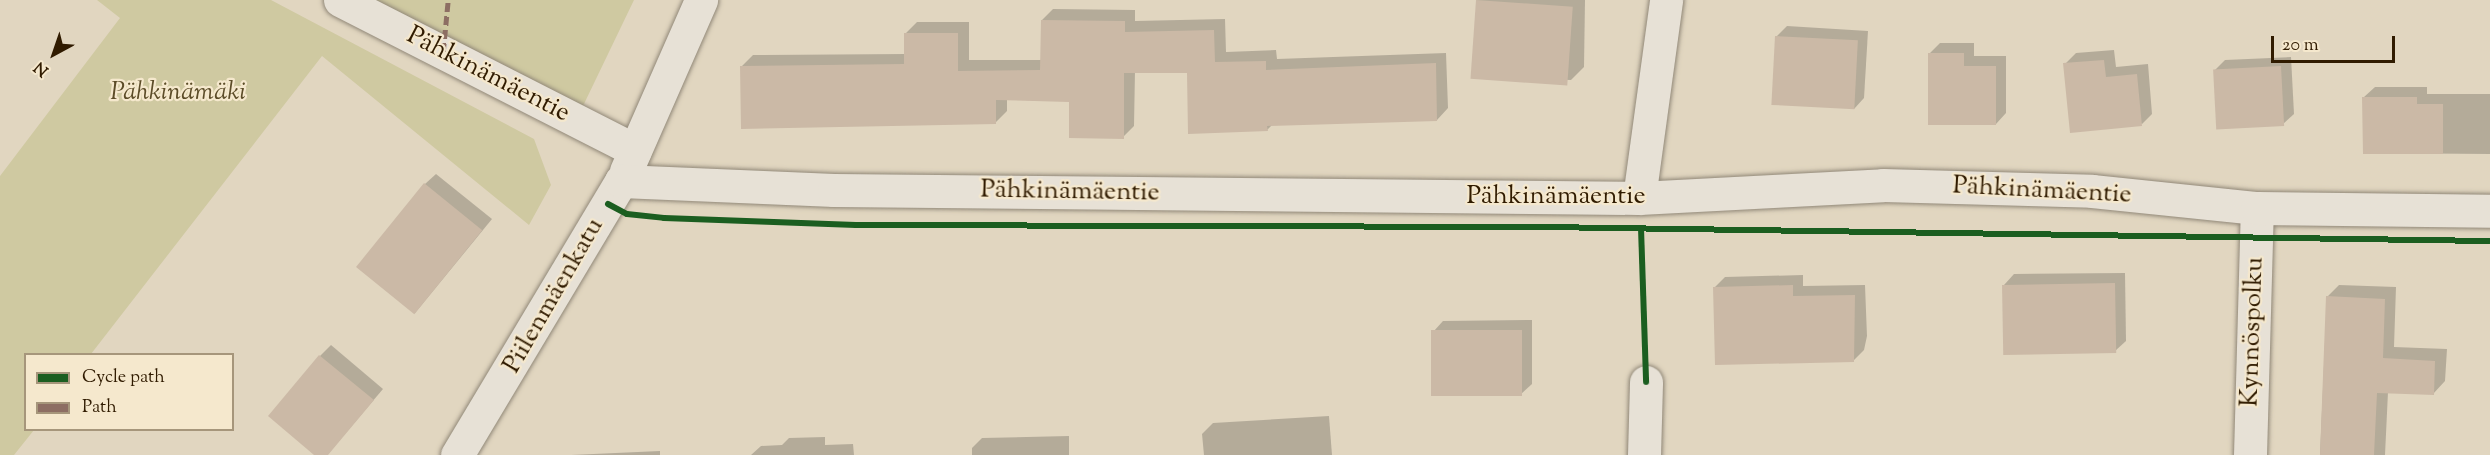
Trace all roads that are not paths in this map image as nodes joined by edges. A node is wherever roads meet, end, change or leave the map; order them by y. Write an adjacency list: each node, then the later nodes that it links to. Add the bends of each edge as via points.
1 (340, 0): 4 (street, Pähkinämäentie)
2 (701, 0): 4 (street, Piilenmäenkatu)
3 (1666, 0): 6 (street)
4 (635, 150): 5 (street, Piilenmäenkatu)
5 (621, 181): 6 (street, Pähkinämäentie, via 834,190); 10 (street, Piilenmäenkatu)
6 (1639, 198): 7 (street, Pähkinämäentie, via 1882,185 2092,191)
7 (2257, 208): 8 (street, Pähkinämäentie); 12 (street, Kynnöspolku)
8 (2490, 211)
9 (1646, 382): 11 (street)
10 (457, 455)
11 (1644, 455)
12 (2250, 455)

